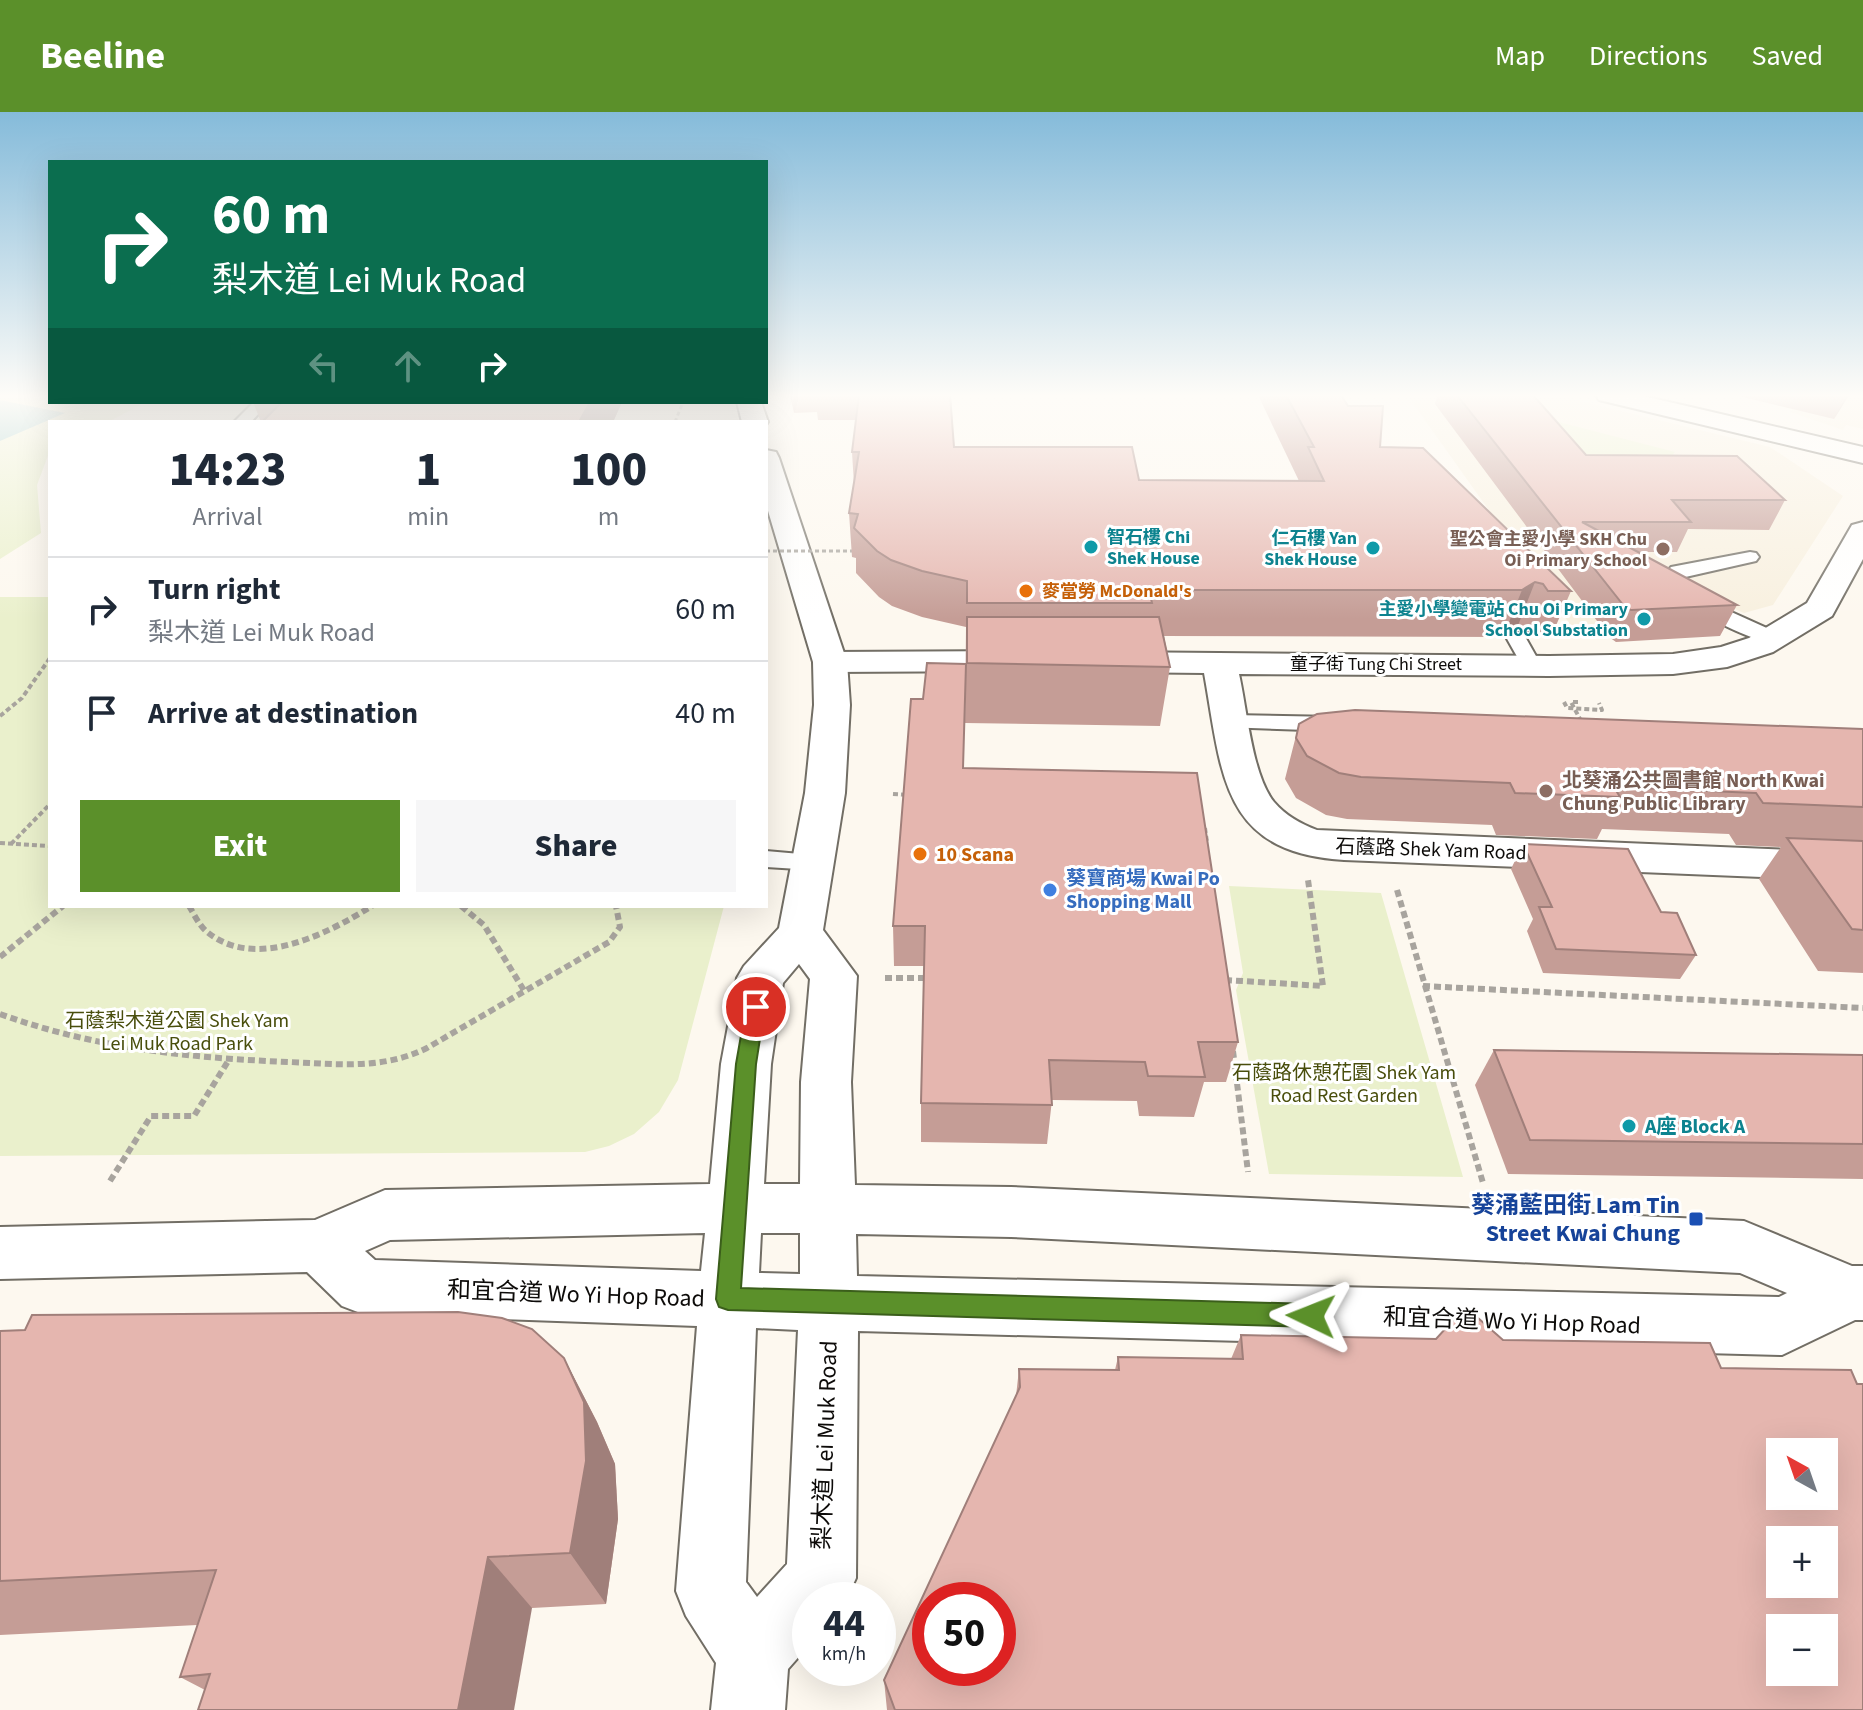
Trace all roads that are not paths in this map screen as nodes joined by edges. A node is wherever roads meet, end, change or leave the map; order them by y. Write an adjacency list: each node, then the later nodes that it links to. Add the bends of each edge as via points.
1 (768, 470): 2 (street)
2 (772, 494): 6 (street)
3 (1863, 531): 5 (street, 童子街 Tung Chi Street, via 1820,609)
4 (1750, 557): 5 (lane, via 1678,571 1671,577 1674,586 1708,608)
5 (1773, 638): 7 (street, 童子街 Tung Chi Street, via 1727,657 1673,664 1524,651)
6 (830, 662): 7 (street, 童子街 Tung Chi Street); 11 (street, via 825,793)
7 (1220, 664): 8 (street, 石蔭路 Shek Yam Road)
8 (1231, 722): 9 (lane); 12 (street, 石蔭路 Shek Yam Road, via 1251,801 1267,820 1307,841)
9 (1353, 724)
10 (768, 859): 11 (lane)
11 (814, 862): 13 (street)
12 (1863, 867)
13 (800, 933): 14 (street, 梨木道 Lei Muk Road, via 760,978 746,1064); 15 (street, 梨木道 Lei Muk Road, via 834,976 826,1082)
14 (734, 1208): 15 (street, 和宜合道 Wo Yi Hop Road); 16 (street, 和宜合道 Wo Yi Hop Road, via 385,1215); 19 (street, 梨木道 Lei Muk Road)
15 (826, 1209): 18 (street, 和宜合道 Wo Yi Hop Road, via 1011,1212 1744,1247); 20 (street, 梨木道 Lei Muk Road)
16 (319, 1246): 17 (street, 和宜合道 Wo Yi Hop Road); 19 (street, 和宜合道 Wo Yi Hop Road, via 363,1287)
17 (0, 1253)
18 (1856, 1293): 20 (street, 和宜合道 Wo Yi Hop Road, via 1782,1326)
19 (728, 1299): 20 (street, 和宜合道 Wo Yi Hop Road); 21 (street, 梨木道 Lei Muk Road, via 711,1591)
20 (829, 1303): 21 (street, 梨木道 Lei Muk Road, via 821,1578)
21 (751, 1683)

